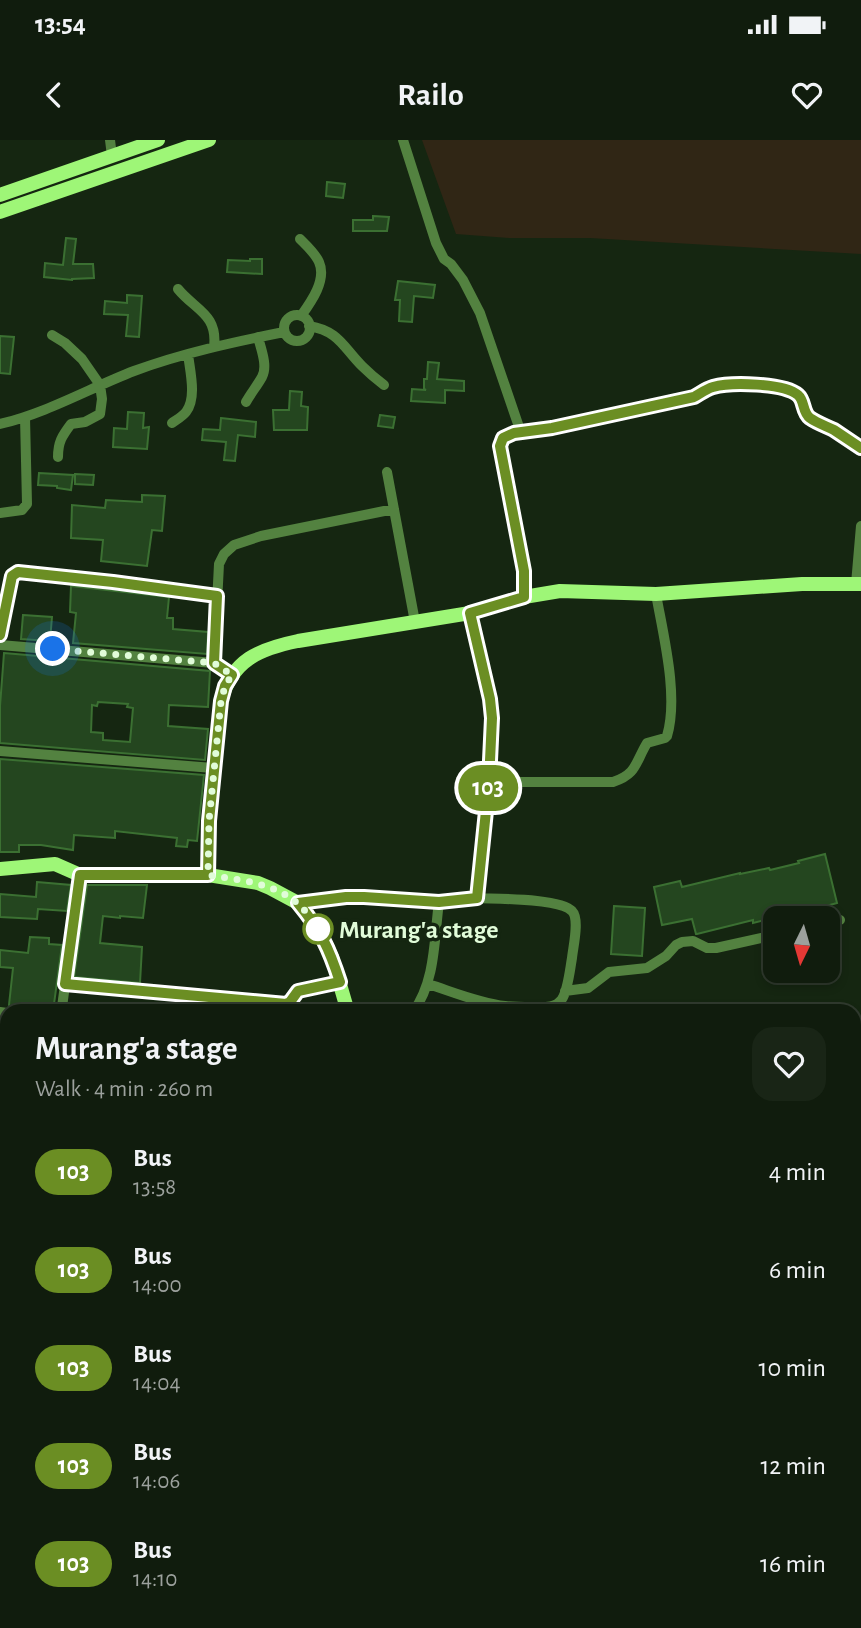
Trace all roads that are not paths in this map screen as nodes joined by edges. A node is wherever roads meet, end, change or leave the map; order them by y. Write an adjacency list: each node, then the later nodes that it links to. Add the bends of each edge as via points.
1 (110, 140): 5 (street)
2 (158, 140): 5 (street)
3 (209, 140): 7 (street)
4 (404, 140): 23 (street, via 436,243 463,280 486,328 518,424)
5 (112, 156): 6 (street)
6 (0, 195)
7 (0, 212)
8 (300, 239): 10 (street, via 321,271 314,296)
9 (178, 289): 15 (street, via 213,325)
10 (301, 316): 11 (street); 12 (street, via 289,317)
11 (309, 326): 12 (street, via 307,335 299,340); 17 (street, via 336,337)
12 (284, 332): 14 (street)
13 (52, 335): 18 (street, via 82,359)
14 (258, 337): 15 (street); 19 (street, via 264,370)
15 (214, 347): 16 (street)
16 (188, 354): 18 (street); 21 (street, via 190,405)
17 (384, 384)
18 (100, 385): 20 (street); 25 (street, via 100,414 71,424 58,444)
19 (246, 402)
20 (25, 417): 22 (street); 28 (street, via 27,504 22,510)
21 (172, 423)
22 (0, 424)
23 (514, 433): 24 (street, via 737,384 793,392 802,399 811,419); 33 (street, via 503,438 500,446 524,571)
24 (861, 448)
25 (58, 457)
26 (387, 472): 27 (street)
27 (394, 509): 32 (street, via 234,545 221,557); 35 (street)
28 (0, 513)
29 (861, 526): 30 (street)
30 (859, 584): 31 (street)
31 (656, 594): 33 (street, via 578,590); 42 (street, via 669,674 667,736 647,743 632,772 613,782)
32 (217, 596): 36 (street, via 18,572 12,576); 38 (street)
33 (524, 597): 34 (street)
34 (470, 613): 35 (street); 42 (street, via 490,699)
35 (415, 622): 39 (street, via 283,644 253,656)
36 (0, 635)
37 (0, 645): 38 (street)
38 (214, 663): 39 (street)
39 (232, 675): 41 (street, via 221,701)
40 (0, 751): 41 (street)
41 (213, 768): 45 (street)
42 (489, 782): 46 (street)
43 (0, 869): 44 (street, via 55,864)
44 (80, 875): 45 (street); 51 (street)
45 (208, 875): 48 (street, via 258,883)
46 (477, 898): 47 (street); 53 (street, via 548,902 571,910 576,927)
47 (439, 902): 48 (street, via 346,897); 52 (street)
48 (298, 903): 50 (street, via 323,937)
49 (763, 938): 53 (street, via 716,948 682,942 647,968 609,972 588,988)
50 (340, 982): 51 (street, via 298,991 286,1004); 55 (street)
51 (65, 984): 54 (street)
52 (428, 984): 56 (street); 57 (street)
53 (565, 991): 58 (street)
54 (62, 1004)
55 (346, 1004)
56 (418, 1004)
57 (491, 1004)
58 (556, 1004)

